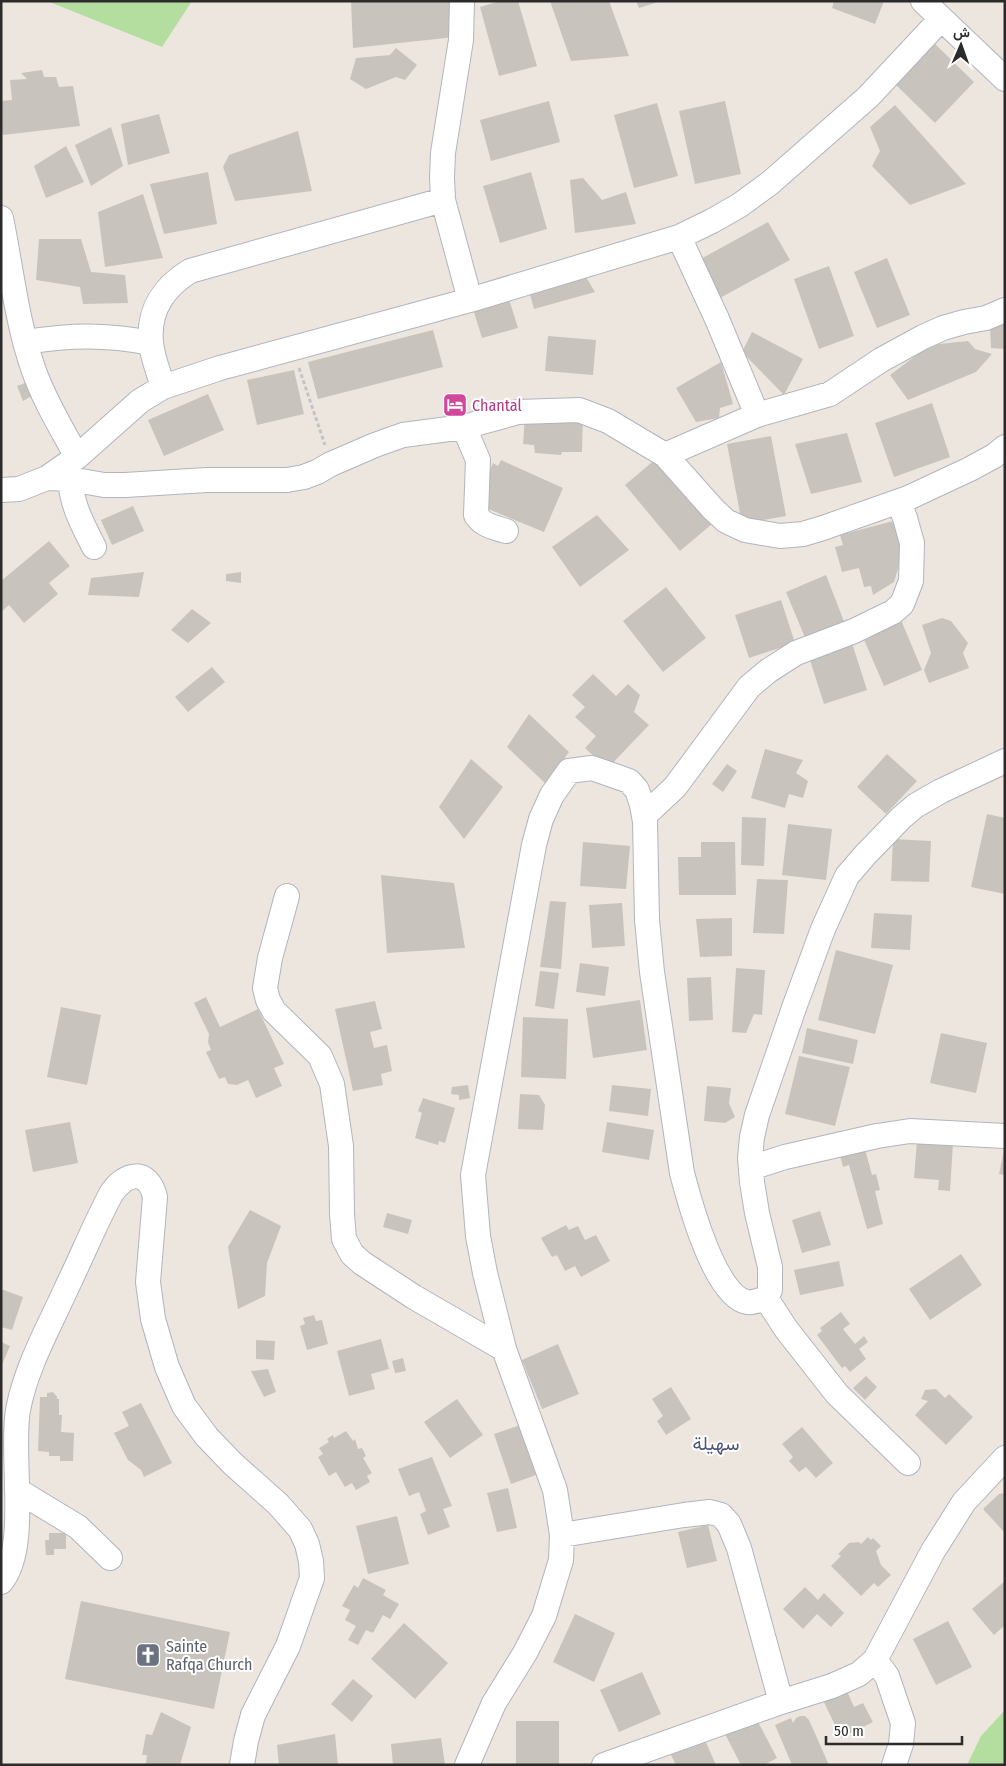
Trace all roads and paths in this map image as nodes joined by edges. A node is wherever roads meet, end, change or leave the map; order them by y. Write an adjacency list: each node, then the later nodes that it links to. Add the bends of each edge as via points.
1 (462, 1): 5 (street, via 461,40 443,154)
2 (923, 1): 3 (street)
3 (941, 19): 4 (street); 7 (street, via 868,97 770,183 740,205)
4 (1005, 79)
5 (443, 200): 8 (street); 11 (street, via 190,271 164,293 155,309)
6 (1, 218): 10 (street)
7 (679, 237): 8 (street); 14 (street)
8 (470, 300): 12 (street)
9 (1005, 310): 14 (street, via 923,337 830,394)
10 (26, 342): 11 (street, via 92,335); 18 (street, via 44,398)
11 (151, 343): 13 (street)
12 (292, 348): 13 (street); 19 (path)
13 (163, 387): 18 (street, via 140,401)
14 (757, 415): 17 (street)
15 (464, 427): 17 (street, via 518,412 579,410 608,422); 19 (street, via 403,435); 23 (street, via 478,460 476,515 486,525)
16 (1005, 447): 22 (street, via 952,478)
17 (665, 455): 22 (street, via 726,522 762,534 803,534)
18 (77, 457): 20 (street)
19 (331, 464): 20 (street, via 304,477 287,480 104,485)
20 (59, 479): 21 (street); 24 (street, via 71,492 76,512)
21 (1, 490)
22 (899, 502): 26 (street, via 912,543 911,581 902,604 893,612 854,631 796,653 768,671 749,687 675,787)
23 (506, 531)
24 (94, 547)
25 (1005, 761): 29 (street, via 915,806 847,876 794,1005 757,1116 752,1137)
26 (644, 816): 30 (street, via 652,972 677,1141 690,1204 713,1265 726,1286 736,1298 746,1302); 31 (street, via 637,790 629,781 592,768 568,771 541,819 534,844 473,1175 478,1236)
27 (287, 896): 31 (street, via 265,988 274,1011 320,1056 332,1084 341,1146 344,1239 352,1254 369,1267)
28 (1005, 1136): 29 (street, via 910,1130 785,1157)
29 (751, 1168): 30 (street, via 757,1213 770,1267 770,1290)
30 (766, 1298): 33 (street, via 837,1394)
31 (504, 1349): 37 (street, via 554,1490)
32 (1005, 1458): 35 (street)
33 (908, 1464)
34 (1005, 1483): 35 (street)
35 (981, 1484): 40 (street, via 964,1502 933,1551)
36 (17, 1490): 38 (street, via 78,1527); 39 (street, via 15,1547 6,1577); 42 (street, via 18,1411 34,1357 111,1194 123,1179 140,1177 152,1186 155,1197 148,1282 153,1318 167,1366 184,1406 207,1437 300,1529 311,1561 312,1578 288,1646 253,1715)
37 (562, 1535): 41 (street, via 684,1515 710,1512 721,1515 729,1524 738,1548); 43 (street, via 561,1560 544,1616 494,1703)
38 (110, 1558)
39 (1, 1582)
40 (874, 1660): 41 (street, via 859,1674); 45 (street, via 887,1676 903,1724)
41 (781, 1702): 44 (street)
42 (242, 1765)
43 (467, 1765)
44 (604, 1765)
45 (894, 1765)

